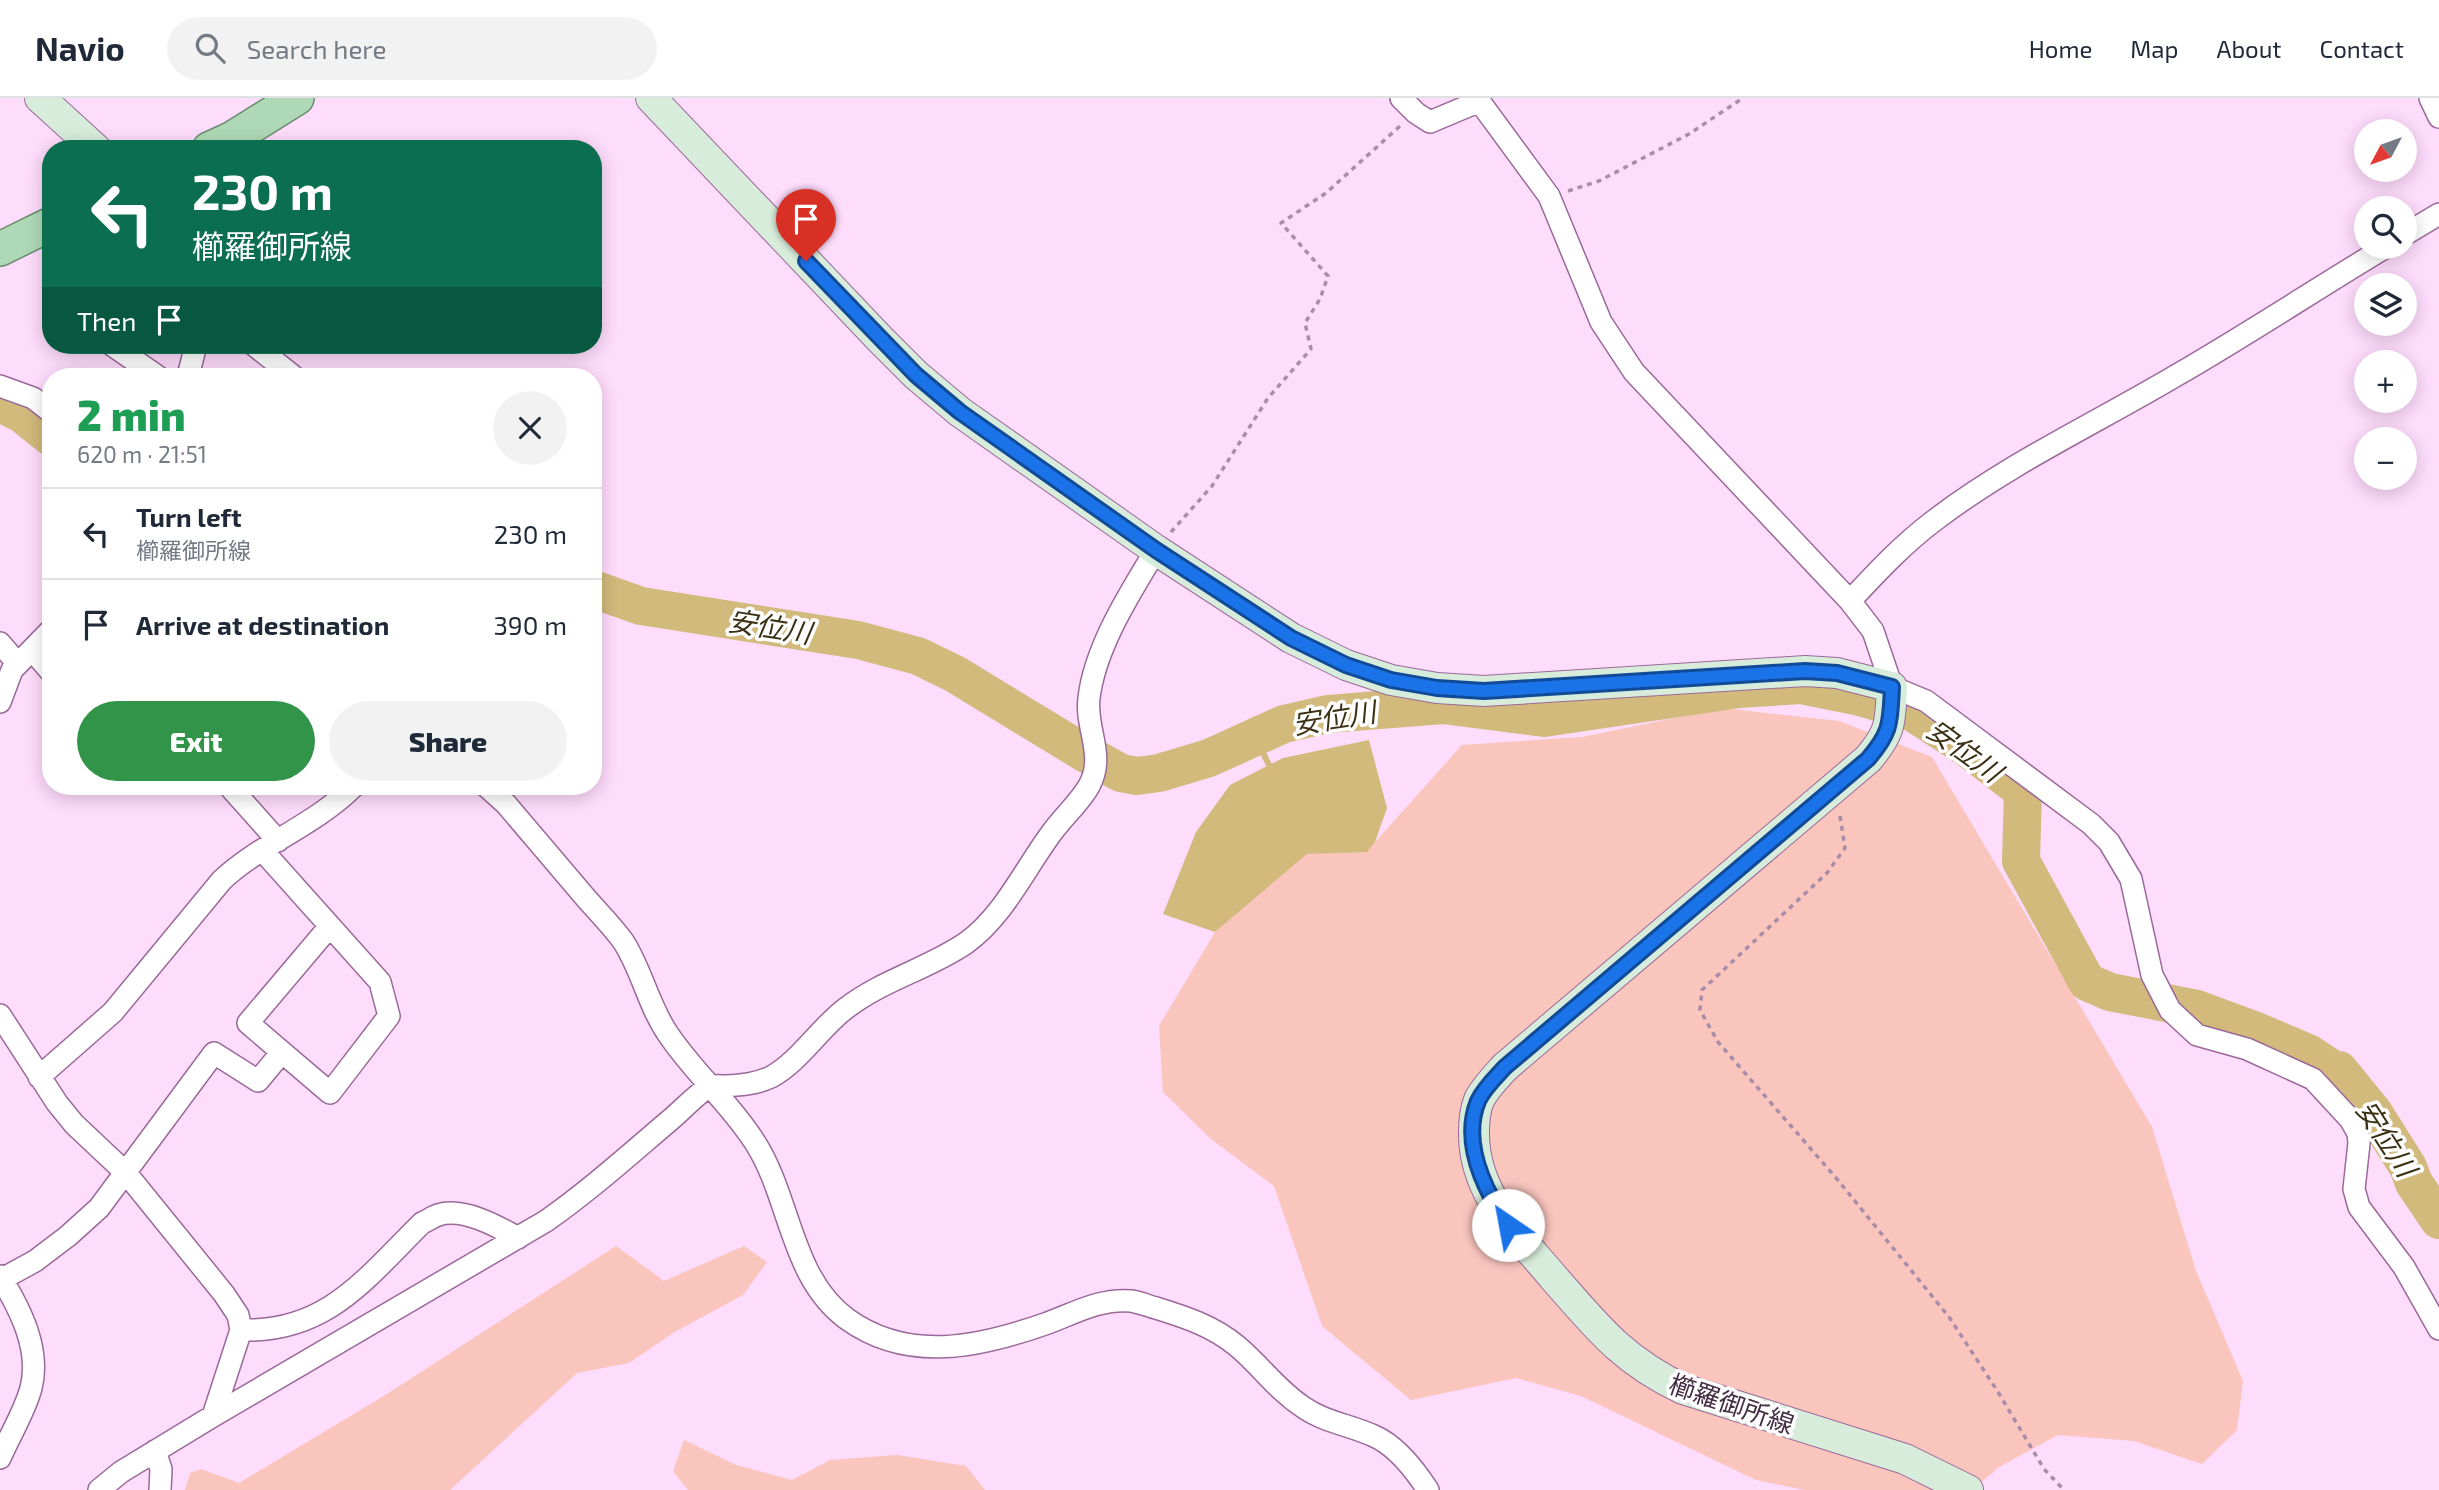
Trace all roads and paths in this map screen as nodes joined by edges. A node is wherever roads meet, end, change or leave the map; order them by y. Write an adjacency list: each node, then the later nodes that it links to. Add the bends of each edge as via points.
1 (40, 98): 9 (main road)
2 (297, 98): 10 (main road)
3 (651, 98): 23 (main road, via 916,375 960,412)
4 (1743, 98): 11 (path, via 1689,134 1599,181)
5 (2430, 98): 8 (street)
6 (1478, 100): 7 (street, via 1430,122); 11 (street)
7 (1408, 105): 23 (path, via 1376,146 1326,193 1281,223 1328,276 1306,323 1311,348 1268,398 1212,486)
8 (2439, 117)
9 (86, 140)
10 (229, 140)
11 (1549, 196): 24 (street, via 1601,322 1634,372)
12 (2439, 214): 13 (street)
13 (2417, 227)
14 (42, 228): 15 (main road)
15 (0, 249)
16 (2366, 259): 24 (street, via 1997,478 1925,528)
17 (125, 354): 19 (street)
18 (265, 354): 20 (street)
19 (145, 368)
20 (283, 368)
21 (0, 386): 22 (street)
22 (42, 405)
23 (1156, 550): 30 (main road, via 1291,638 1346,665 1391,680 1484,691 1805,671 1837,673); 40 (street, via 1123,605 1097,665 1087,713 1097,749 1094,775 997,913 965,944 877,987 846,1008 771,1077 750,1085)
24 (1850, 601): 30 (street, via 1872,631)
25 (42, 639): 27 (street)
26 (0, 643): 27 (street)
27 (25, 657): 28 (street); 29 (street, via 12,670)
28 (42, 667)
29 (0, 702)
30 (1891, 704): 31 (main road, 櫛羅御所線, via 1881,743); 44 (street, via 1926,701 2109,842 2131,879 2147,956 2165,1002 2182,1023 2197,1034 2247,1049 2313,1079 2350,1119 2359,1143 2354,1189 2358,1207 2404,1267)
31 (1836, 786): 52 (main road, 櫛羅御所線, via 1505,1067 1478,1101 1474,1143 1484,1185 1508,1225 1626,1356 1682,1389 1905,1459); 53 (path, via 1845,848 1827,873 1702,990 1700,1010 1718,1042 1949,1317 2044,1469)
32 (235, 795): 35 (street)
33 (343, 795): 35 (street, via 315,819)
34 (496, 795): 40 (street, via 623,941 652,1008)
35 (270, 846): 36 (street); 39 (street, via 222,880 113,1012)
36 (330, 926): 38 (street, via 248,1023); 38 (street, via 380,982 389,1016 330,1093)
37 (0, 1015): 39 (street)
38 (282, 1052): 41 (street, via 258,1081 214,1053)
39 (39, 1077): 41 (street, via 74,1124)
40 (709, 1087): 42 (street, via 577,1199); 51 (street, via 757,1145 803,1264 844,1317 872,1335 934,1348 1010,1334 1097,1305 1132,1301 1216,1330 1301,1407 1376,1437 1398,1453)
41 (126, 1173): 43 (street, via 99,1208 68,1236 35,1261); 45 (street, via 224,1294 238,1315)
42 (518, 1238): 45 (street, via 479,1220 439,1215 422,1223 339,1303 288,1326); 46 (street)
43 (1, 1277): 48 (street, via 29,1335 35,1363 30,1390)
44 (2439, 1329)
45 (241, 1330): 46 (street)
46 (213, 1416): 47 (street)
47 (155, 1451): 49 (street); 50 (street, via 161,1469)
48 (0, 1458)
49 (99, 1490)
50 (160, 1490)
51 (1428, 1490)
52 (1968, 1490)
53 (2064, 1490)

